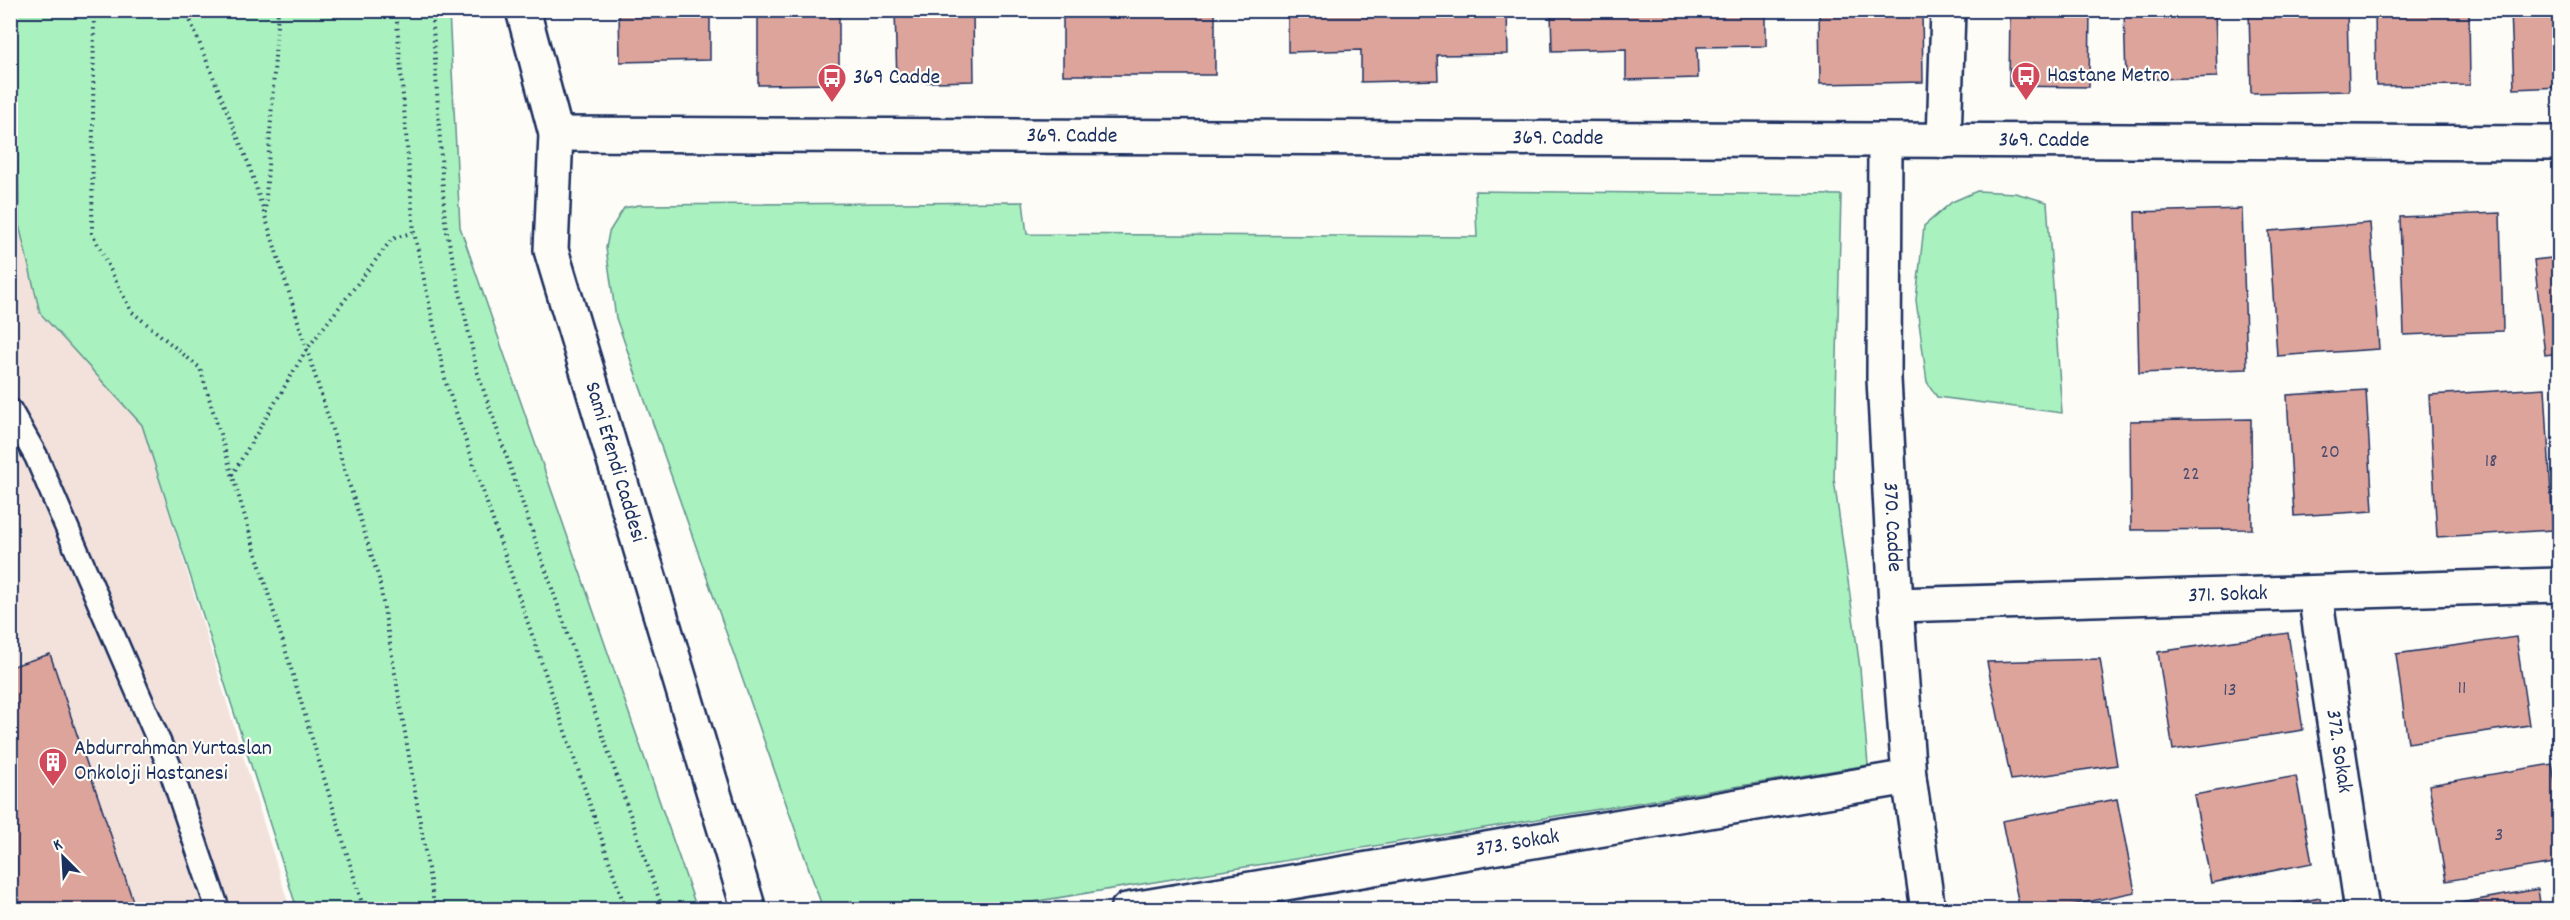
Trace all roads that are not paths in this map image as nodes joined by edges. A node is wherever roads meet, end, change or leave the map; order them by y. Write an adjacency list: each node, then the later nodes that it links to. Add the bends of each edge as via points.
1 (523, 10): 3 (street, Sami Efendi Caddesi)
2 (1948, 10): 5 (street)
3 (556, 134): 4 (street, 369. Cadde); 14 (street, Sami Efendi Caddesi, via 551,250)
4 (1885, 141): 5 (street, 369. Cadde); 10 (street, 370. Cadde, via 1884,379)
5 (1944, 141): 6 (street, 369. Cadde)
6 (2559, 143)
7 (10, 410): 13 (lane, via 36,456 169,765)
8 (2559, 585): 9 (street, 371. Sokak)
9 (2315, 594): 10 (street, 371. Sokak); 17 (street, 372. Sokak)
10 (1896, 605): 11 (street, 370. Cadde)
11 (1909, 777): 12 (street, 373. Sokak); 16 (street, 370. Cadde)
12 (1190, 904): 15 (street, 373. Sokak)
13 (218, 909)
14 (749, 909)
15 (1127, 909)
16 (1928, 909)
17 (2362, 909)

